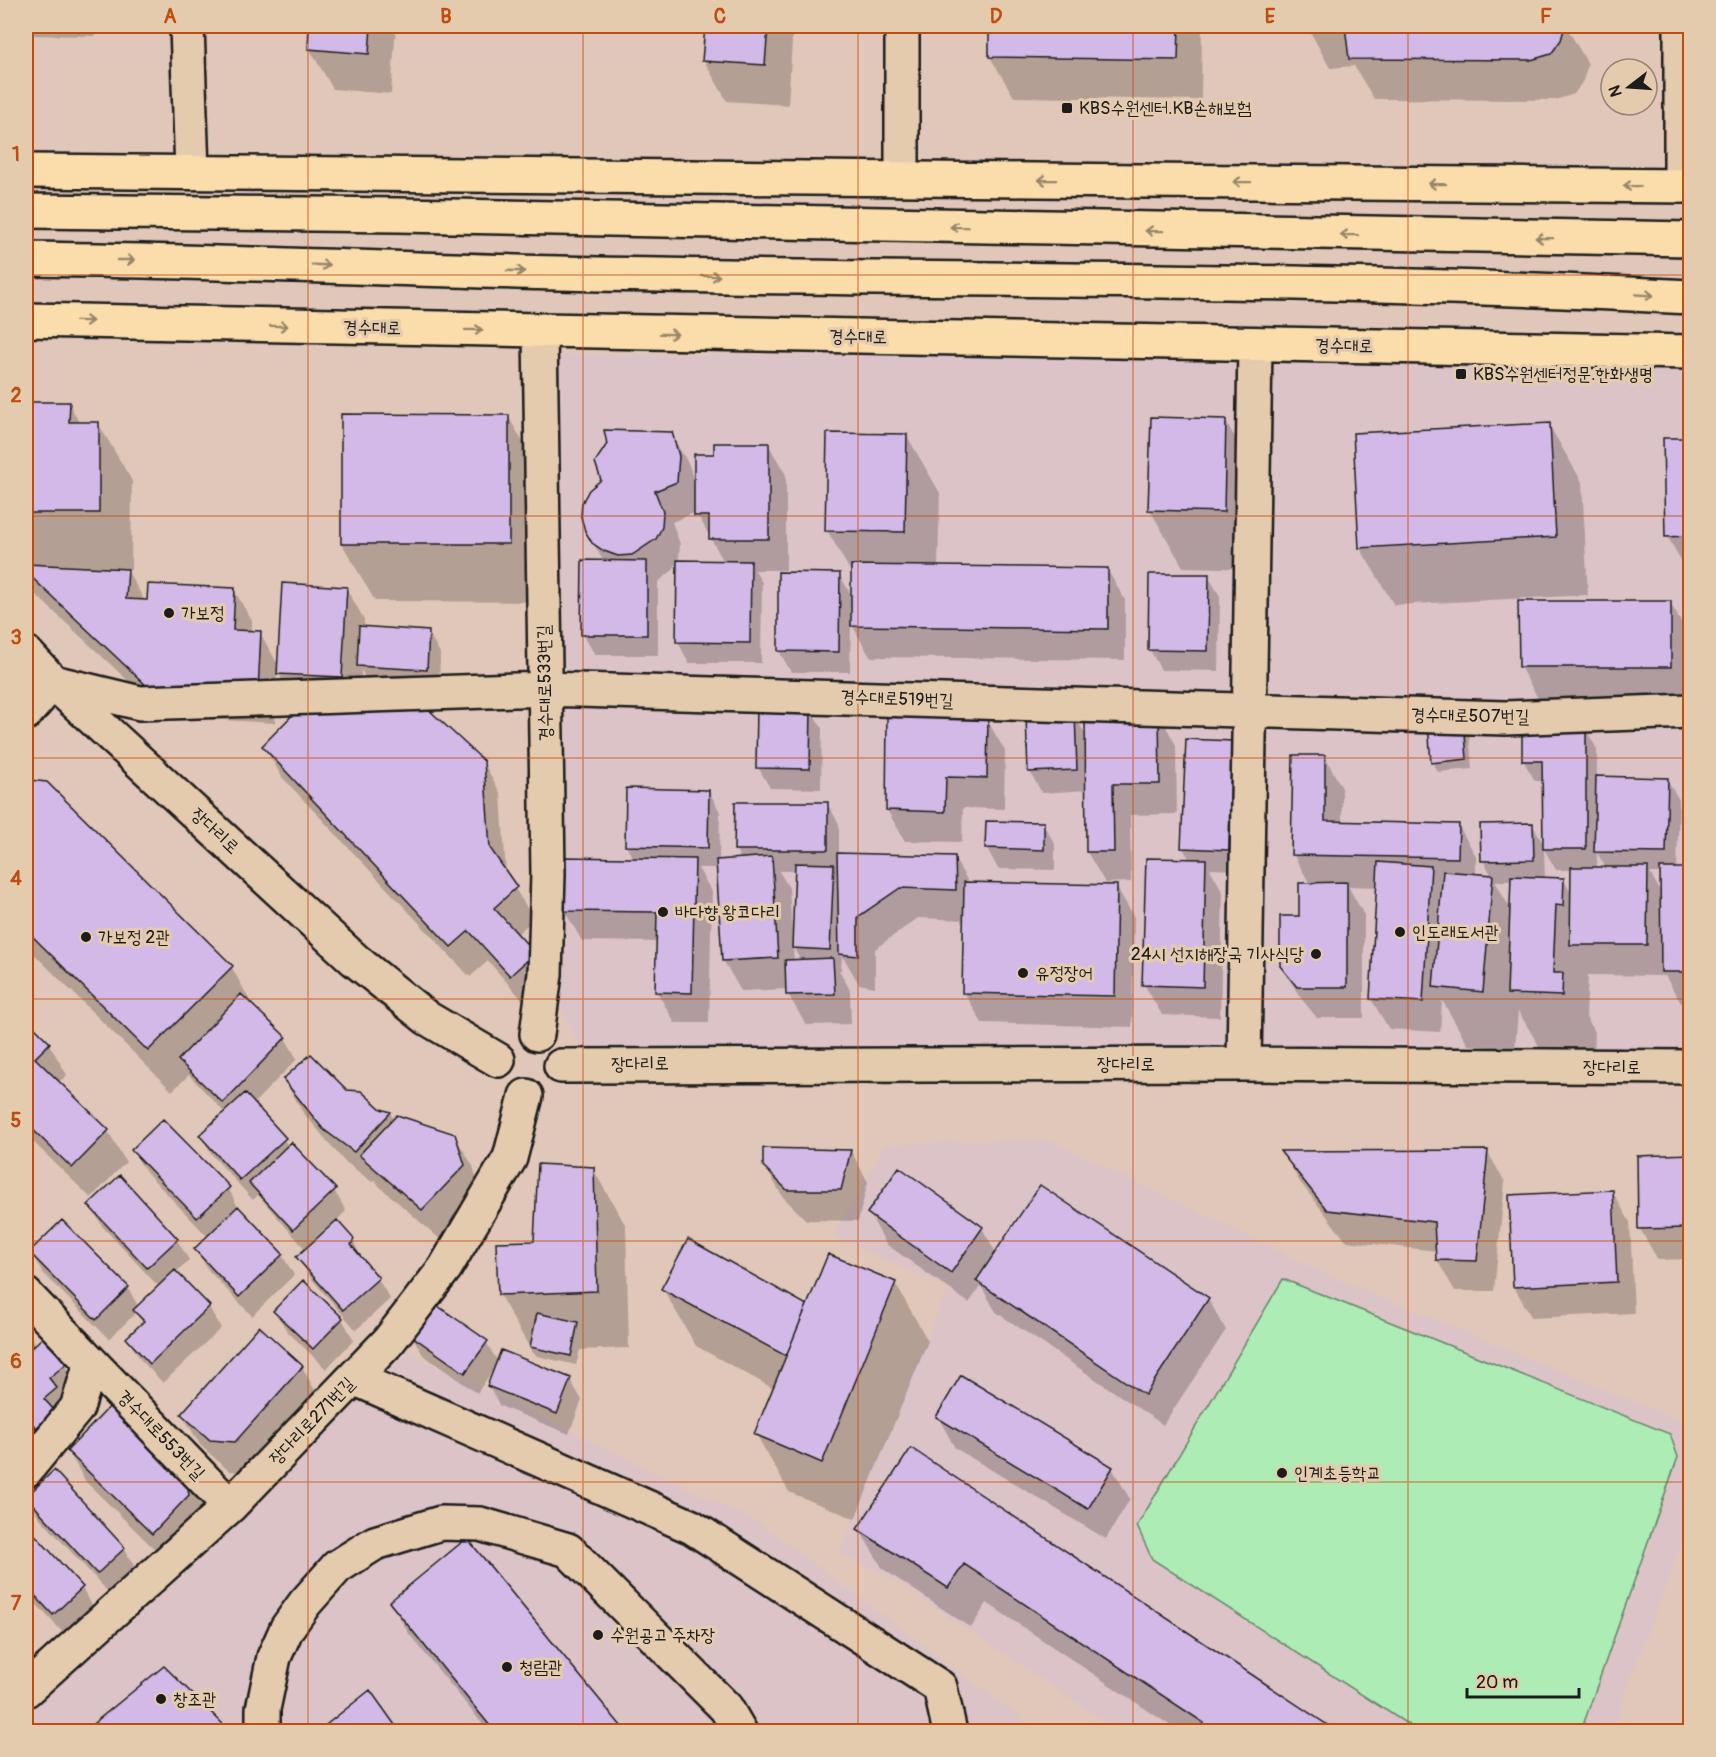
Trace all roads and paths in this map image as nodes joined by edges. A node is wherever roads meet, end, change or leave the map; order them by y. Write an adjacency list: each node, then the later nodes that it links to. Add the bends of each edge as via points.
1 (187, 26): 5 (street)
2 (902, 26): 6 (street)
3 (1681, 26): 7 (street)
4 (26, 171): 5 (main road)
5 (192, 172): 6 (main road)
6 (902, 178): 7 (main road, one-way to 6)
7 (1686, 186)
8 (26, 211): 9 (main road, one-way to 8)
9 (1690, 239)
10 (26, 260): 11 (main road, one-way to 11, via 659,275 1075,279)
11 (1690, 297)
12 (26, 320): 13 (main road, 경수대로, one-way to 13)
13 (540, 332): 14 (main road, 경수대로, one-way to 14); 18 (street, 경수대로533번길)
14 (1255, 344): 15 (main road, 경수대로); 19 (street)
15 (1690, 352)
16 (26, 653): 17 (street, 장다리로)
17 (53, 682): 18 (street, via 141,703); 21 (street); 23 (street, 장다리로, via 355,960 427,1018)
18 (545, 689): 19 (street, 경수대로519번길); 22 (street, 경수대로533번길, via 546,963)
19 (1250, 710): 20 (street, 경수대로507번길, via 1505,718); 24 (street)
20 (1690, 711)
21 (26, 713)
22 (537, 1034): 23 (street, via 516,1036 507,1042); 25 (street, via 554,1046)
23 (498, 1060): 27 (street, via 498,1071 508,1088)
24 (1244, 1064): 25 (street, 장다리로); 26 (street, 장다리로)
25 (561, 1066): 27 (street, via 553,1085 536,1096)
26 (1690, 1067)
27 (526, 1096): 30 (street, 장다리로271번길, via 510,1158 446,1268)
28 (26, 1295): 29 (street, 경수대로553번길)
29 (91, 1363): 31 (street, via 77,1408); 32 (street, 경수대로553번길)
30 (354, 1378): 32 (street, 장다리로271번길); 36 (street, via 692,1527 940,1687)
31 (26, 1470)
32 (231, 1506): 33 (street, 장다리로271번길)
33 (26, 1690)
34 (263, 1731): 35 (street, via 263,1709 274,1657 287,1628 337,1566 375,1543 441,1523 480,1524 568,1550 726,1708)
35 (740, 1731)
36 (951, 1731)

